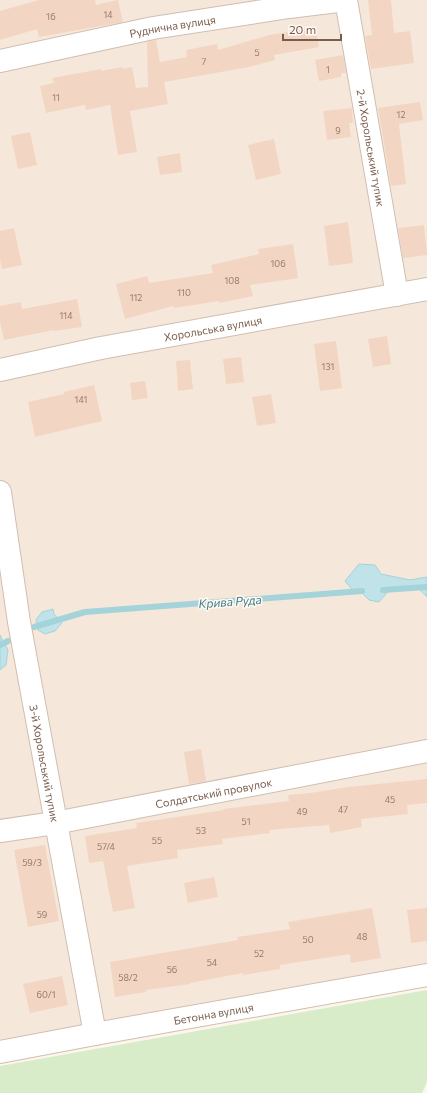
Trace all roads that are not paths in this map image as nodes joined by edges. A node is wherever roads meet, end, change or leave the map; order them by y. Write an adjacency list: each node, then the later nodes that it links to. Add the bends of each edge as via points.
1 (346, 0): 2 (street, Руднична вулиця, via 153,28); 4 (street, 2-й Хорольський тупик)
2 (0, 61)
3 (427, 289): 4 (street, Хорольська вулиця)
4 (397, 295): 5 (street, Хорольська вулиця, via 101,348)
5 (0, 370)
6 (0, 492): 8 (street, 3-й Хорольський тупик, via 19,622)
7 (427, 751): 8 (street, Солдатський провулок)
8 (55, 823): 9 (street, Солдатський провулок); 11 (street, 3-й Хорольський тупик)
9 (0, 831)
10 (427, 975): 11 (street, Бетонна вулиця)
11 (96, 1034): 12 (street, Бетонна вулиця)
12 (0, 1052)

